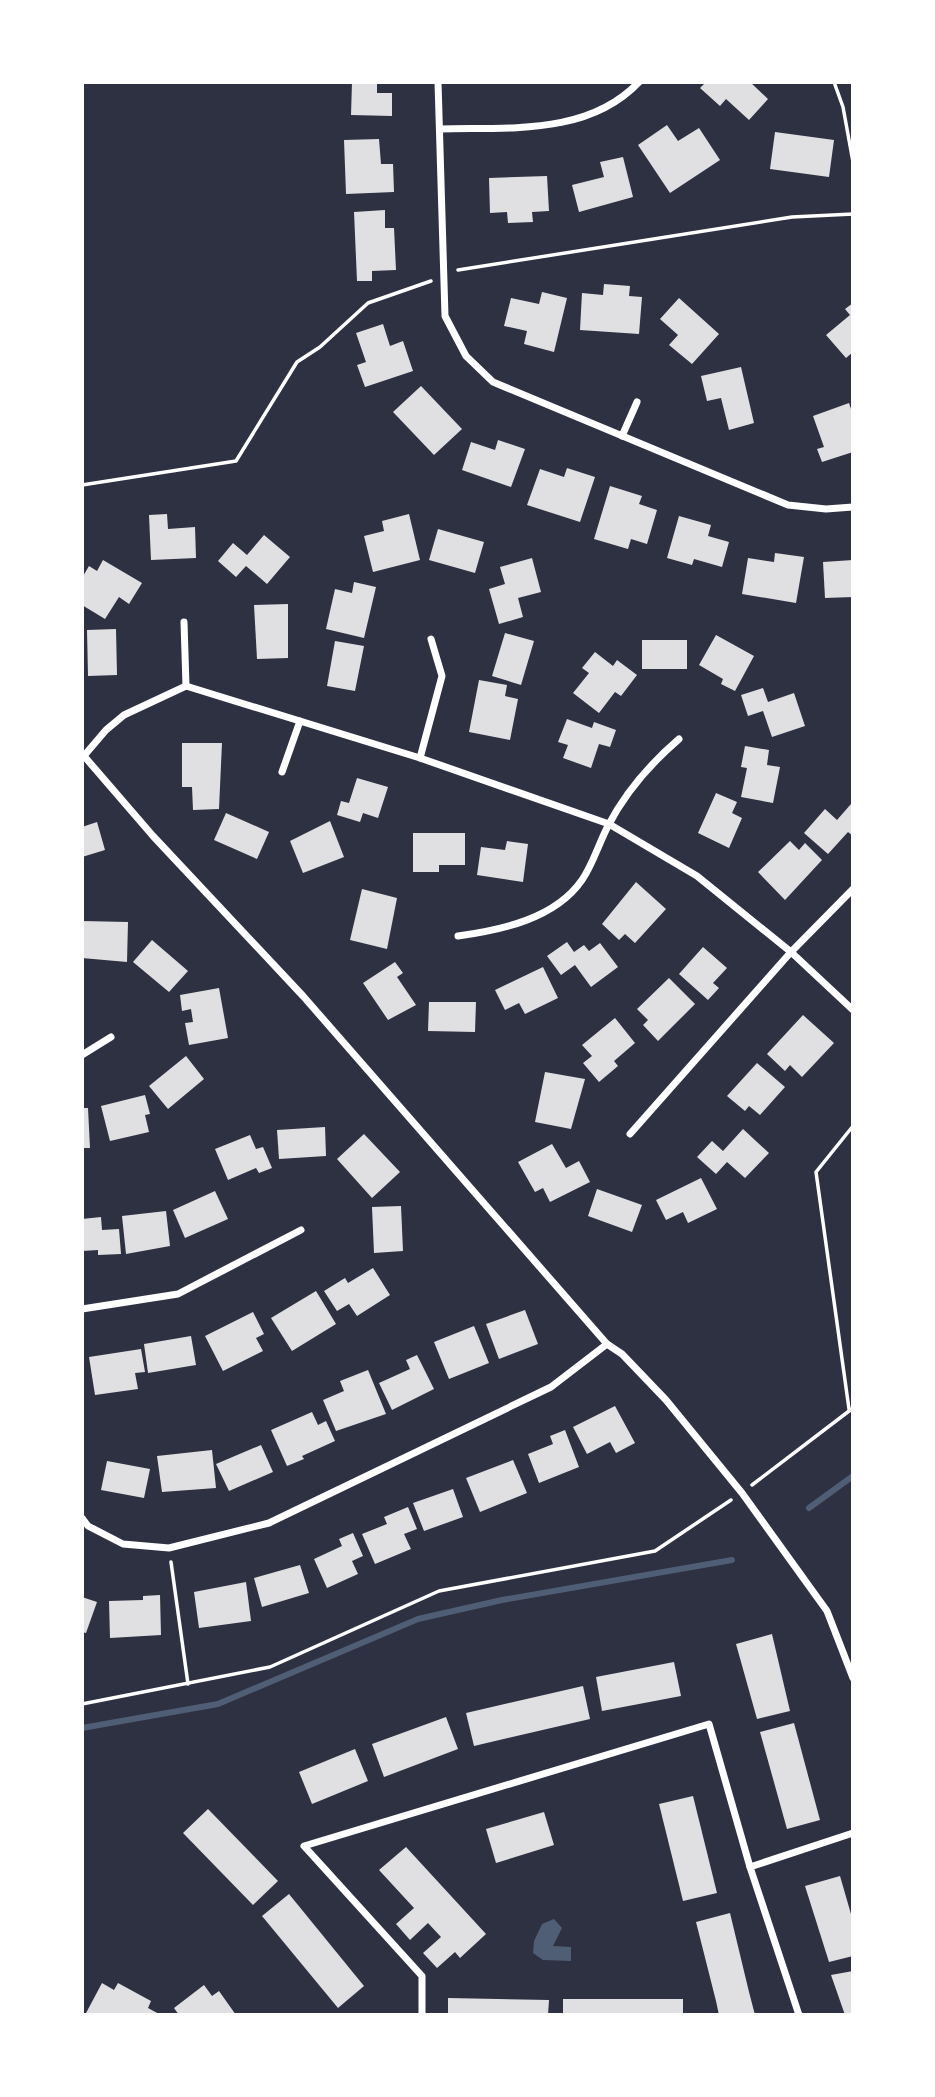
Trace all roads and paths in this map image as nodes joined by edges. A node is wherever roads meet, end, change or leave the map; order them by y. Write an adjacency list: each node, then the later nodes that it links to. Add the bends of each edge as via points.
1 (438, 82): 4 (street)
2 (639, 82): 4 (street, via 626,96 583,118 537,127)
3 (834, 82): 5 (path)
4 (440, 128): 7 (street)
5 (853, 162)
6 (853, 214): 7 (path, via 792,217)
7 (443, 274): 9 (street, via 445,316 466,356 493,382); 10 (path, via 423,286 368,303 297,362 236,461)
8 (637, 402): 9 (street)
9 (622, 436): 11 (street, via 788,505)
10 (82, 485)
11 (853, 507)
12 (184, 622): 14 (street)
13 (431, 639): 18 (street, via 442,676)
14 (186, 686): 15 (street); 17 (street, via 124,715)
15 (300, 721): 18 (street); 19 (street)
16 (679, 739): 20 (street, via 650,764)
17 (83, 757): 31 (street, via 303,996)
18 (420, 758): 20 (street)
19 (282, 772)
20 (609, 824): 22 (street, via 581,881 553,906 504,930); 23 (street, via 697,876)
21 (853, 889): 23 (street)
22 (457, 936)
23 (791, 952): 24 (street); 28 (street)
24 (853, 1010)
25 (111, 1037): 26 (street)
26 (82, 1055)
27 (853, 1126): 32 (path, via 816,1172)
28 (630, 1134)
29 (301, 1230): 30 (street, via 178,1294)
30 (82, 1309)
31 (607, 1344): 33 (street, via 666,1400); 35 (street, via 551,1387 269,1523)
32 (851, 1408): 33 (path)
33 (742, 1493): 36 (street, via 827,1611); 37 (path, via 654,1551 439,1591 270,1667)
34 (82, 1518): 35 (street, via 123,1544)
35 (169, 1548): 37 (path)
36 (853, 1678)
37 (188, 1684): 38 (path)
38 (82, 1704)
39 (853, 1833): 40 (street)
40 (750, 1867): 41 (street, via 709,1724 304,1846 422,1976); 42 (street)
41 (422, 2015)
42 (799, 2015)

